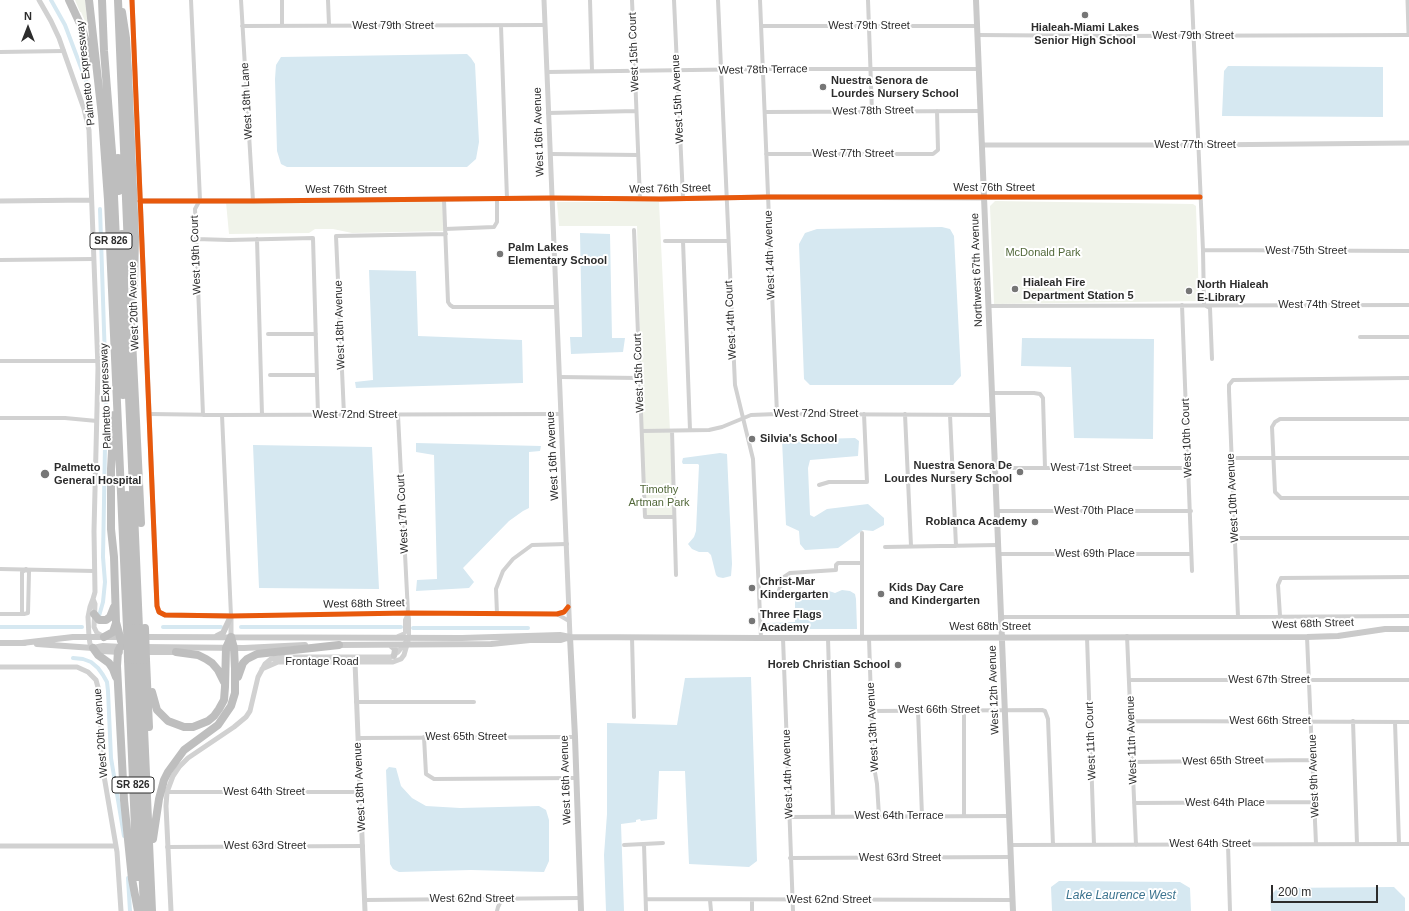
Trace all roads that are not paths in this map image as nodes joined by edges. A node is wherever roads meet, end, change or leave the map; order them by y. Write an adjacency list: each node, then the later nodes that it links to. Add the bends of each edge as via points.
1 (39, 0): 34 (street)
2 (69, 0): 44 (highway, via 82,28)
3 (89, 0): 44 (highway, Palmetto Expressway / SR 826)
4 (93, 0): 57 (highway)
5 (102, 0): 57 (highway)
6 (106, 0): 171 (highway, via 120,193)
7 (118, 0): 90 (highway, Palmetto Expressway / SR 826); 90 (highway, via 125,25 127,50 134,237)
8 (132, 0): 71 (street, West 20th Avenue)
9 (191, 0): 68 (street, West 19th Court)
10 (241, 0): 25 (street, West 18th Lane)
11 (282, 0): 23 (street)
12 (328, 0): 26 (street)
13 (544, 0): 24 (street, West 16th Avenue)
14 (590, 0): 40 (street)
15 (632, 0): 41 (street, West 15th Court)
16 (674, 0): 42 (street, West 15th Avenue)
17 (718, 0): 39 (street, West 14th Court)
18 (760, 0): 28 (street, West 14th Avenue)
19 (868, 0): 29 (street)
20 (976, 0): 30 (main road, Northwest 67th Avenue)
21 (1192, 0): 33 (street)
22 (1408, 0): 32 (street)
23 (282, 25): 25 (street, West 79th Street); 26 (street, West 79th Street)
24 (545, 25): 27 (street, West 79th Street); 43 (street, West 16th Avenue)
25 (242, 26): 72 (street, West 18th Lane)
26 (329, 26): 27 (street, West 79th Street)
27 (501, 26): 65 (street)
28 (761, 26): 29 (street, West 79th Street); 36 (street, West 14th Avenue)
29 (869, 26): 30 (street, West 79th Street); 37 (street)
30 (977, 26): 31 (main road, Northwest 67th Avenue)
31 (977, 34): 33 (street, West 79th Street); 38 (main road, Northwest 67th Avenue)
32 (1409, 34): 33 (street, West 79th Street)
33 (1194, 36): 53 (street)
34 (64, 51): 35 (street); 67 (street, via 88,126)
35 (0, 52)
36 (763, 69): 37 (street, West 78th Terrace); 39 (street, West 78th Terrace); 48 (street, West 14th Avenue)
37 (870, 69): 38 (street, West 78th Terrace); 49 (street)
38 (979, 69): 47 (main road, Northwest 67th Avenue)
39 (720, 70): 42 (street, West 78th Terrace); 62 (street, West 14th Court)
40 (592, 71): 41 (street, West 78th Terrace); 43 (street, West 78th Terrace)
41 (635, 71): 42 (street, West 78th Terrace); 45 (street, West 15th Court)
42 (677, 71): 61 (street, West 15th Avenue)
43 (547, 72): 50 (street, West 16th Avenue)
44 (99, 84): 104 (highway, Palmetto Expressway / SR 826, via 108,200)
45 (636, 111): 50 (street); 56 (street, West 15th Court)
46 (937, 111): 47 (street, West 78th Street); 49 (street, West 78th Street); 55 (street, West 77th Street, via 938,150 933,154)
47 (980, 111): 52 (main road, Northwest 67th Avenue)
48 (765, 112): 49 (street, West 78th Street); 55 (street, West 14th Avenue)
49 (872, 112)
50 (548, 113): 54 (street, West 16th Avenue)
51 (1409, 143): 53 (street, West 77th Street)
52 (982, 145): 53 (street, West 77th Street); 63 (main road, Northwest 67th Avenue)
53 (1198, 145): 58 (street)
54 (551, 154): 56 (street); 60 (street, West 16th Avenue)
55 (766, 154): 59 (street, West 14th Avenue)
56 (638, 155): 66 (street, West 15th Court)
57 (113, 171): 171 (highway)
58 (1200, 196): 63 (street, West 76th Street); 81 (street)
59 (768, 197): 62 (street, West 76th Street); 63 (street, West 76th Street); 107 (street, West 14th Avenue)
60 (552, 198): 65 (street, West 76th Street); 66 (street, West 76th Street); 89 (street, West 16th Avenue)
61 (683, 198): 62 (street, West 76th Street); 66 (street, West 76th Street)
62 (726, 198): 80 (street, West 14th Court)
63 (984, 198): 88 (main road, Northwest 67th Avenue)
64 (497, 199): 65 (street, West 76th Street); 69 (street, West 76th Street); 73 (street, via 497,222 494,228)
65 (507, 199)
66 (640, 199)
67 (92, 200): 70 (street); 83 (street)
68 (200, 200): 71 (street, West 76th Street); 72 (street, West 76th Street); 76 (street, West 19th Court, via 195,209)
69 (444, 200): 72 (street, West 76th Street); 73 (street)
70 (0, 201)
71 (140, 201): 105 (street, West 20th Avenue)
72 (252, 201)
73 (446, 229): 75 (street)
74 (634, 230): 101 (street, West 15th Court)
75 (446, 234): 89 (street, via 448,302 453,307); 115 (street, West 18th Avenue, via 336,236)
76 (196, 239): 77 (street); 111 (street, West 19th Court)
77 (257, 239): 92 (street, via 313,238); 113 (street)
78 (665, 241): 79 (street)
79 (683, 241): 80 (street); 122 (street)
80 (727, 241): 119 (street, West 14th Court, via 735,384)
81 (1203, 250): 82 (street, West 75th Street); 86 (street)
82 (1409, 251)
83 (94, 259): 84 (street); 97 (street)
84 (0, 260)
85 (1182, 305): 86 (street, West 74th Street); 88 (street, West 74th Street); 130 (street, West 10th Court)
86 (1204, 305): 87 (street, West 74th Street); 95 (street, via 1210,308)
87 (1409, 305)
88 (988, 306): 103 (main road, Northwest 67th Avenue)
89 (556, 307): 100 (street, West 16th Avenue)
90 (131, 309): 171 (highway, Palmetto Expressway / SR 826)
91 (268, 334): 92 (street)
92 (316, 334): 99 (street)
93 (1360, 336): 94 (street)
94 (1409, 337)
95 (1212, 359)
96 (0, 361): 97 (street)
97 (98, 361): 121 (street)
98 (270, 375): 99 (street)
99 (317, 375): 114 (street)
100 (559, 377): 101 (street); 106 (street, West 16th Avenue)
101 (639, 378): 123 (street, West 15th Court)
102 (1409, 378): 125 (street, West 10th Avenue, via 1233,380 1229,385)
103 (992, 393): 117 (main road, Northwest 67th Avenue); 129 (street, via 1034,393 1040,394 1043,398)
104 (117, 398): 155 (highway, via 113,422 111,494); 171 (highway, Palmetto Expressway / SR 826)
105 (148, 414): 111 (street, West 72nd Street); 157 (street, West 20th Avenue)
106 (561, 414): 116 (street, West 72nd Street); 139 (street, West 16th Avenue)
107 (777, 414): 108 (street, West 72nd Street); 119 (street, West 72nd Street, via 751,415)
108 (864, 414): 109 (street, West 72nd Street); 131 (street, via 867,482 829,482)
109 (905, 414): 110 (street, West 72nd Street); 140 (street)
110 (950, 414): 117 (street, West 72nd Street); 141 (street)
111 (203, 415): 112 (street, West 72nd Street)
112 (222, 415): 113 (street, West 72nd Street); 164 (street)
113 (262, 415): 114 (street, West 72nd Street)
114 (318, 415): 115 (street, West 72nd Street)
115 (344, 415): 116 (street, West 72nd Street)
116 (398, 415): 158 (street, West 17th Court)
117 (992, 415): 128 (main road, Northwest 67th Avenue)
118 (0, 418): 121 (street, via 65,418)
119 (743, 419): 122 (street, West 72nd Street, via 709,430); 153 (street, West 14th Court, via 753,459)
120 (1409, 419): 126 (street, via 1280,419 1272,427)
121 (97, 421): 149 (street)
122 (690, 430): 124 (street, West 72nd Street)
123 (642, 431): 124 (street, West 72nd Street); 135 (street, West 15th Court, via 645,517)
124 (672, 431): 135 (street)
125 (1231, 458): 126 (street); 137 (street, West 10th Avenue)
126 (1273, 458): 127 (street); 132 (street, via 1275,492 1281,498)
127 (1409, 458)
128 (994, 468): 129 (street, West 71st Street); 133 (main road, West 12th Avenue)
129 (1045, 468): 130 (street, West 71st Street)
130 (1188, 468): 134 (street, West 10th Court)
131 (819, 485)
132 (1409, 498)
133 (996, 511): 134 (street, West 70th Place); 142 (main road, West 12th Avenue)
134 (1191, 511): 145 (street, West 10th Court)
135 (674, 517): 151 (street)
136 (862, 533): 146 (street, West 13th Avenue)
137 (1235, 538): 138 (street); 168 (street, West 10th Avenue)
138 (1409, 538)
139 (566, 544): 156 (street, West 16th Avenue); 162 (street, via 532,545 513,558 503,571 496,589)
140 (911, 546): 141 (street); 143 (street)
141 (956, 546): 142 (street)
142 (998, 546): 144 (main road, West 12th Avenue)
143 (885, 547)
144 (998, 554): 145 (street, West 69th Place); 167 (main road, West 12th Avenue)
145 (1191, 554): 150 (street, West 10th Court)
146 (862, 563): 153 (street, via 838,563 836,570 790,573 784,577 778,593); 188 (street, West 13th Avenue)
147 (0, 569): 148 (street)
148 (26, 569): 149 (street); 160 (street, via 22,572); 160 (street, via 29,572 29,612)
149 (94, 571): 154 (street)
150 (1192, 571)
151 (676, 575)
152 (1409, 577): 165 (street, via 1281,578 1278,585)
153 (760, 595): 185 (street, West 14th Court)
154 (93, 599): 161 (street); 175 (street, via 88,613)
155 (116, 602): 161 (highway, via 107,620 99,620); 170 (highway)
156 (568, 607): 163 (street, via 564,612); 169 (street, West 16th Avenue)
157 (159, 612): 164 (street, West 68th Street, via 165,615)
158 (408, 613): 162 (street, West 68th Street); 164 (street, West 68th Street); 184 (street, West 17th Court, via 405,633); 189 (street, West 17th Court)
159 (0, 614): 160 (street)
160 (22, 614)
161 (94, 614): 182 (street, via 94,629)
162 (497, 614): 163 (street, West 68th Street)
163 (557, 614): 169 (street)
164 (231, 616): 176 (main road, via 223,633); 177 (street)
165 (1280, 616): 166 (street, West 68th Street); 168 (street, West 68th Street)
166 (1409, 616)
167 (1001, 617): 168 (street, West 68th Street); 180 (main road, West 12th Avenue)
168 (1238, 617)
169 (569, 621): 178 (street, West 16th Avenue)
170 (116, 622): 182 (highway, via 113,632); 192 (highway)
171 (136, 628): 200 (highway, Palmetto Expressway / SR 826, bridge); 200 (highway, Palmetto Expressway / SR 826, bridge)
172 (1409, 629): 174 (main road, West 68th Street, via 1385,629 1338,636)
173 (1127, 636): 174 (main road, West 68th Street); 181 (main road, West 68th Street); 204 (street, West 11th Avenue)
174 (1307, 636): 205 (street, West 9th Avenue)
175 (89, 637): 182 (main road, West 68th Street); 191 (main road, West 68th Street); 195 (street)
176 (215, 637): 177 (main road, West 68th Street); 183 (main road, West 68th Street)
177 (231, 637): 184 (main road, West 68th Street); 196 (highway)
178 (570, 637): 179 (main road, West 68th Street); 189 (main road, West 68th Street, via 527,635); 222 (main road, West 16th Avenue)
179 (632, 637): 185 (main road, West 68th Street); 216 (street)
180 (1001, 637): 181 (main road, West 68th Street); 188 (main road, West 68th Street); 214 (main road, West 12th Avenue)
181 (1087, 637): 249 (street, West 11th Court)
182 (104, 638): 192 (main road, West 68th Street)
183 (138, 638): 192 (highway)
184 (393, 638): 189 (main road, West 68th Street)
185 (761, 638): 186 (main road, West 68th Street)
186 (783, 638): 187 (main road, West 68th Street); 237 (street, West 14th Avenue)
187 (828, 638): 188 (main road, West 68th Street); 232 (street)
188 (865, 638): 215 (street, West 13th Avenue)
189 (406, 642): 194 (main road, West 68th Street); 198 (street); 201 (street, Frontage Road, via 401,659 388,662)
190 (0, 643): 191 (main road, West 68th Street)
191 (22, 643): 195 (main road, West 68th Street)
192 (122, 645): 195 (main road, West 68th Street, via 102,651); 196 (main road, West 68th Street); 197 (main road, West 68th Street); 207 (highway)
193 (339, 645): 194 (main road, West 68th Street); 196 (main road, West 68th Street); 208 (highway, via 257,654 243,663)
194 (390, 645): 198 (main road, via 394,649)
195 (92, 648): 207 (highway, via 109,663)
196 (230, 648): 197 (main road, West 68th Street); 208 (highway); 209 (highway)
197 (176, 652): 209 (highway, via 198,655 212,663)
198 (394, 656): 199 (street, Frontage Road)
199 (363, 657): 201 (street); 203 (street, Frontage Road, via 276,658 265,664)
200 (137, 660): 209 (highway, via 157,710 176,725 193,726 214,716 224,700); 238 (highway, Palmetto Expressway / SR 826); 266 (highway, Palmetto Expressway / SR 826); 267 (highway); 268 (highway)
201 (355, 662): 203 (street, Frontage Road, via 278,662); 210 (street, West 18th Avenue)
202 (0, 667): 252 (street, West 20th Avenue, via 74,667 85,670 97,682 102,766)
203 (262, 670): 228 (street, via 246,717 188,758 173,776)
204 (1129, 680): 205 (street, West 67th Street); 219 (street, West 11th Avenue)
205 (1309, 680): 206 (street, West 67th Street); 217 (street, West 9th Avenue)
206 (1409, 680)
207 (118, 682): 266 (highway, via 124,800)
208 (235, 685): 238 (highway, via 231,706 223,719 210,732 184,750 168,772 161,789)
209 (225, 687)
210 (356, 702): 211 (street); 223 (street, West 18th Avenue)
211 (474, 702)
212 (918, 710): 213 (street, West 66th Street); 215 (street, West 66th Street); 234 (street)
213 (964, 710): 214 (street, West 66th Street); 235 (street)
214 (1004, 710): 236 (main road, West 12th Avenue); 248 (street, West 66th Street, via 1042,710 1048,719)
215 (872, 711): 233 (street, West 13th Avenue, via 873,762)
216 (634, 717)
217 (1312, 721): 218 (street, West 66th Street); 219 (street, West 66th Street); 225 (street, West 9th Avenue)
218 (1353, 721): 220 (street, West 66th Street); 243 (street)
219 (1131, 722): 226 (street, West 11th Avenue)
220 (1395, 722): 221 (street, West 66th Street); 244 (street)
221 (1409, 722)
222 (575, 737): 224 (street, West 65th Street); 227 (main road, West 16th Avenue)
223 (358, 738): 224 (street, West 65th Street); 229 (street, West 18th Avenue)
224 (424, 738): 227 (street, via 426,774 434,779)
225 (1313, 760): 226 (street, West 65th Street); 230 (street, West 9th Avenue)
226 (1133, 762): 231 (street, West 11th Avenue)
227 (576, 778): 257 (main road, West 16th Avenue)
228 (167, 792): 229 (street, West 64th Street); 254 (street)
229 (360, 792): 253 (street, West 18th Avenue)
230 (1315, 802): 231 (street, West 64th Place); 242 (street, West 9th Avenue)
231 (1134, 803): 250 (street, West 11th Avenue)
232 (833, 816): 233 (street, West 64th Terrace); 237 (street, West 64th Terrace)
233 (879, 816): 234 (street, West 64th Terrace)
234 (922, 816): 235 (street, West 64th Terrace)
235 (964, 816): 236 (street, West 64th Terrace)
236 (1009, 816): 247 (main road, West 12th Avenue)
237 (789, 817): 256 (street, West 14th Avenue)
238 (153, 839): 269 (highway, Palmetto Expressway / SR 826)
239 (663, 843): 240 (street)
240 (644, 844): 246 (street); 259 (street)
241 (1228, 844): 242 (street, West 64th Street); 250 (street, West 64th Street); 279 (street)
242 (1316, 844): 243 (street, West 64th Street)
243 (1357, 844): 244 (street, West 64th Street)
244 (1399, 844): 245 (street, West 64th Street)
245 (1409, 844)
246 (624, 845)
247 (1010, 845): 248 (street, West 64th Street); 255 (main road, West 12th Avenue)
248 (1053, 845): 249 (street, West 64th Street)
249 (1094, 845): 250 (street, West 64th Street)
250 (1136, 845)
251 (0, 846): 252 (street)
252 (116, 846): 265 (street, West 20th Avenue)
253 (363, 846): 254 (street, West 63rd Street); 260 (street, West 18th Avenue)
254 (167, 847): 270 (street)
255 (1010, 857): 256 (street, West 63rd Street); 264 (main road, West 12th Avenue)
256 (790, 858): 263 (street, West 14th Avenue)
257 (580, 898): 258 (street, West 62nd Street); 273 (main road, West 16th Avenue)
258 (502, 899): 260 (street, West 62nd Street); 272 (street)
259 (646, 899): 261 (street, West 62nd Street); 274 (street)
260 (365, 900): 271 (street, West 18th Avenue)
261 (710, 900): 262 (street, West 62nd Street); 275 (street)
262 (752, 900): 263 (street, West 62nd Street); 276 (street)
263 (793, 900): 264 (street, West 62nd Street); 277 (street, West 14th Avenue)
264 (1012, 900): 278 (main road, West 12th Avenue)
265 (121, 911)
266 (138, 911)
267 (144, 911)
268 (152, 911)
269 (157, 911)
270 (171, 911)
271 (365, 911)
272 (497, 911)
273 (581, 911)
274 (646, 911)
275 (711, 911)
276 (752, 911)
277 (793, 911)
278 (1013, 911)
279 (1230, 911)

